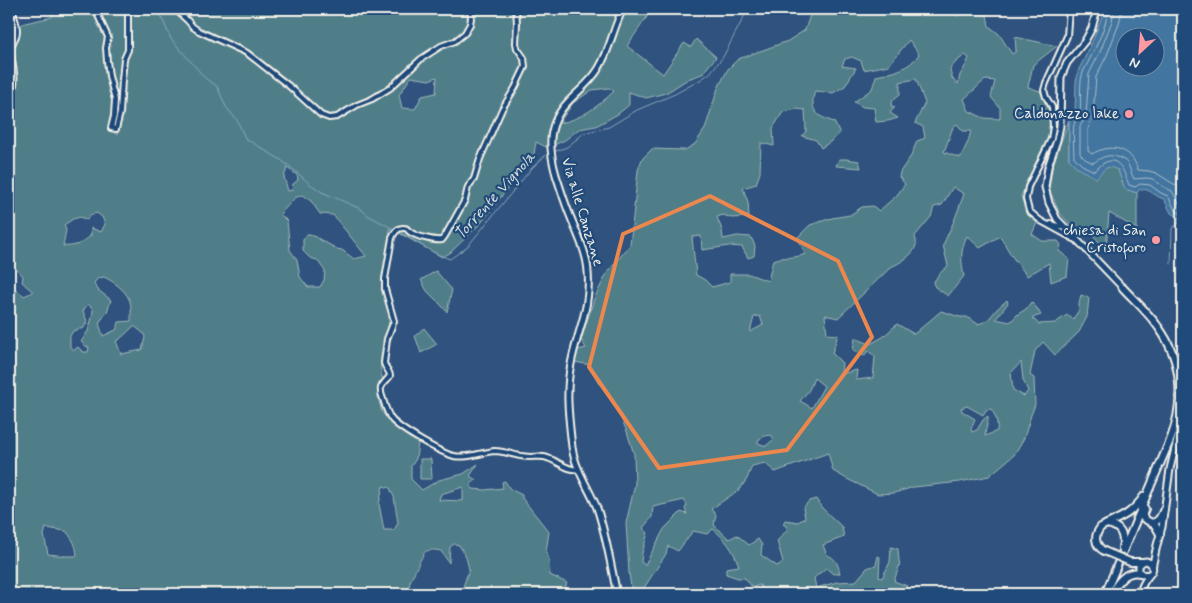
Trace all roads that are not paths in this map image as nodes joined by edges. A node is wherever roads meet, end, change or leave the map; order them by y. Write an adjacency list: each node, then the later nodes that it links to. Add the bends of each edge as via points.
1 (12, 9): 10 (street, via 17,33 11,45 14,82)
2 (96, 9): 3 (street, via 108,37 107,61 115,100 111,128 115,130 118,127 124,59 128,50)
3 (128, 9)
4 (175, 9): 5 (street, via 199,31 247,52 321,115 329,118 337,118 372,99 390,88 421,59 455,41 470,24)
5 (470, 9)
6 (516, 9): 18 (street, via 516,43 525,68 502,109 465,200 442,240 414,234 406,228 397,230 392,238 384,285 394,321 387,339 384,363 390,376 380,390 391,418 445,454 462,457 500,452 548,458)
7 (623, 9): 17 (main road, Via alle Canzane, via 598,71 564,105 551,134 554,169 588,271 587,305 571,363 568,388)
8 (1069, 9): 12 (street, via 1067,36 1044,90 1052,107 1051,139 1028,187 1026,199 1029,210)
9 (1097, 9): 11 (main road, via 1085,42 1067,63 1061,77 1060,126 1045,187)
10 (9, 96)
11 (1055, 215): 13 (street); 14 (main road)
12 (1041, 221): 13 (street); 14 (street)
13 (1052, 224): 14 (street)
14 (1063, 229): 15 (main road)
15 (1123, 288): 20 (highway, via 1164,336 1179,380 1176,422)
16 (1183, 415): 21 (main road)
17 (571, 462): 18 (street); 19 (main road, Via alle Canzane)
18 (561, 464): 19 (street, via 573,470)
19 (579, 469): 35 (main road, Via alle Canzane, via 598,510)
20 (1153, 480): 22 (highway, via 1143,516); 23 (highway, via 1133,510); 27 (highway)
21 (1164, 509): 22 (highway, via 1159,520); 24 (main road)
22 (1152, 523): 24 (highway)
23 (1106, 524): 28 (highway, via 1121,532 1123,545); 30 (highway, bridge, via 1099,529 1097,545)
24 (1160, 534): 26 (main road)
25 (1136, 540): 27 (highway, via 1131,541)
26 (1157, 545): 29 (main road); 31 (main road)
27 (1122, 554): 28 (highway)
28 (1119, 561): 36 (highway)
29 (1143, 562): 30 (highway); 31 (main road, via 1149,562)
30 (1136, 567): 32 (main road, via 1144,575); 33 (main road, via 1142,580); 37 (highway, via 1116,584)
31 (1152, 568): 32 (main road)
32 (1149, 574): 33 (main road)
33 (1141, 591)
34 (1183, 591): 38 (street)
35 (617, 594)
36 (1105, 594)
37 (1111, 594)
38 (1180, 594)

